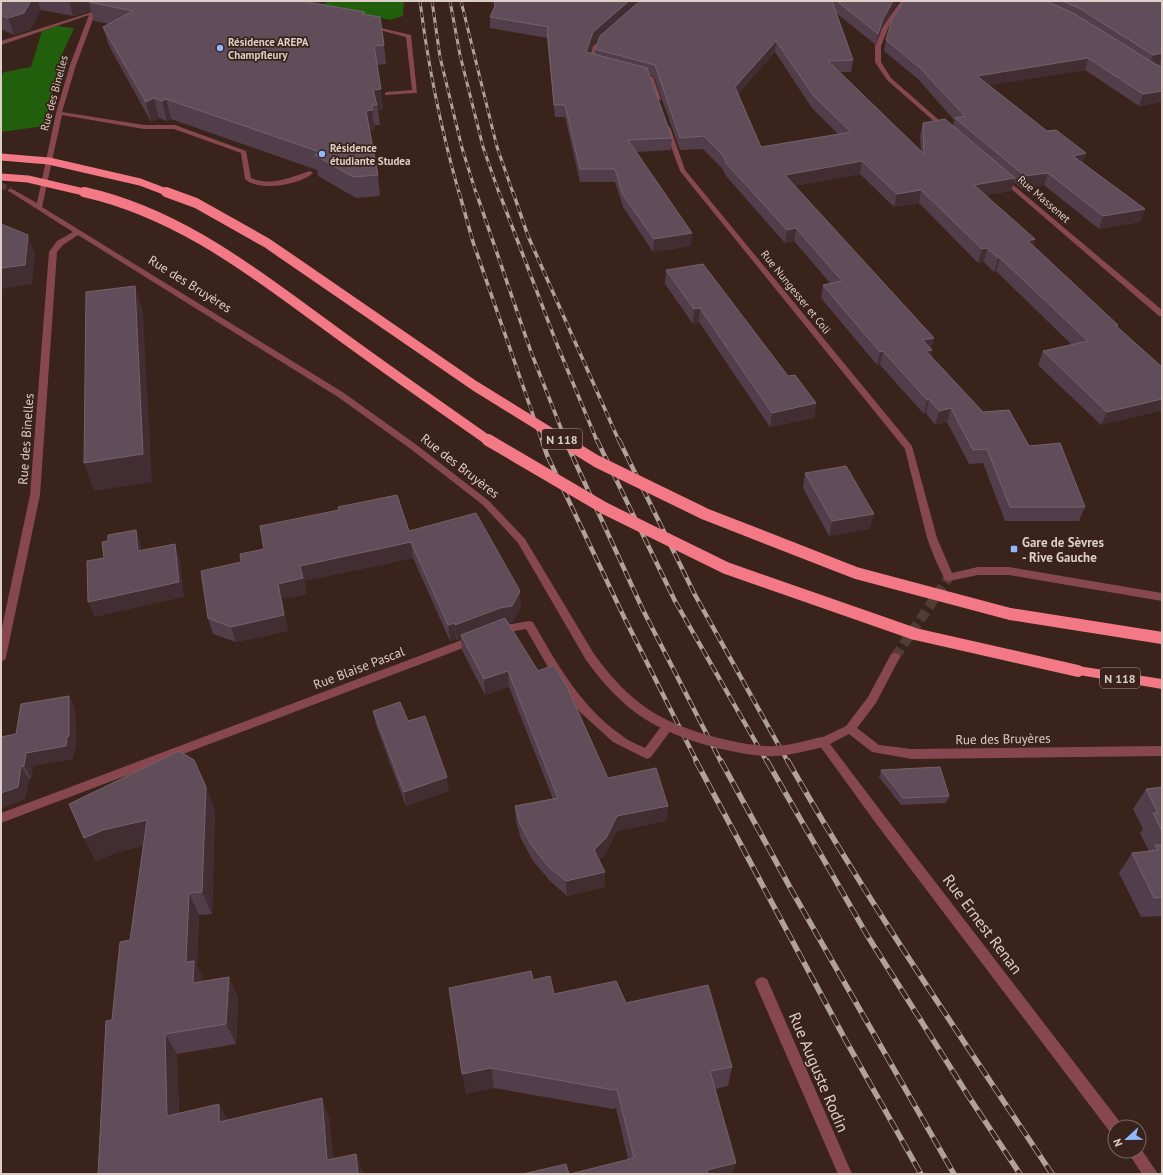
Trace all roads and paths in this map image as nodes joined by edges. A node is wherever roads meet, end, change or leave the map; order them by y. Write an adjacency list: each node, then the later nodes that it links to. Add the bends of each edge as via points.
1 (118, 1): 3 (street)
2 (904, 1): 13 (street, via 886,26 878,46 878,62 889,79)
3 (94, 13): 6 (street); 11 (street, Rue des Binelles, via 73,65)
4 (364, 25): 9 (street, via 409,36 415,92)
5 (608, 36): 7 (street, via 596,46 590,63)
6 (1, 43)
7 (605, 66)
8 (628, 72): 10 (street, via 651,78)
9 (387, 94)
10 (660, 104)
11 (59, 113): 15 (street, via 175,128 244,152 248,179 254,183 290,182); 19 (street, Rue des Binelles)
12 (664, 118): 22 (street, Rue Nungesser et Coli, via 682,170 909,448 932,538 949,577 978,572 1008,571)
13 (949, 132)
14 (1, 156): 23 (highway, N 118, bridge, via 49,162 140,182 196,203 268,243 475,386 596,461 705,514 864,575 1010,614)
15 (310, 173)
16 (996, 173): 21 (street, Rue Massenet)
17 (1, 177): 26 (highway, N 118, bridge, via 28,179 111,198 166,220 233,258 500,449 604,508 726,568 915,634 1078,671)
18 (10, 190): 19 (street, Rue des Bruyères)
19 (39, 207): 20 (street, Rue des Bruyères)
20 (79, 232): 25 (street, Rue des Binelles, via 60,243 52,252 35,495); 27 (street, Rue des Bruyères, bridge, via 341,394 486,503 522,541 604,679 624,699)
21 (1162, 314)
22 (1162, 596)
23 (1162, 638)
24 (895, 657): 28 (street, Rue des Bruyères, via 872,700)
25 (1, 658)
26 (1162, 684)
27 (666, 727): 29 (street, Rue des Bruyères, bridge, via 698,739 751,750 781,751); 31 (street, Rue Blaise Pascal, via 647,754 616,739 584,709 560,678 530,625 506,628)
28 (850, 729): 29 (street, Rue des Bruyères); 30 (street, Rue des Bruyères, via 876,748 912,754)
29 (823, 742): 33 (street, Rue Ernest Renan)
30 (1162, 751)
31 (1, 818)
32 (762, 983): 35 (street, Rue Auguste Rodin)
33 (1110, 1119)
34 (1140, 1159): 36 (street)
35 (845, 1174)
36 (1152, 1174)

